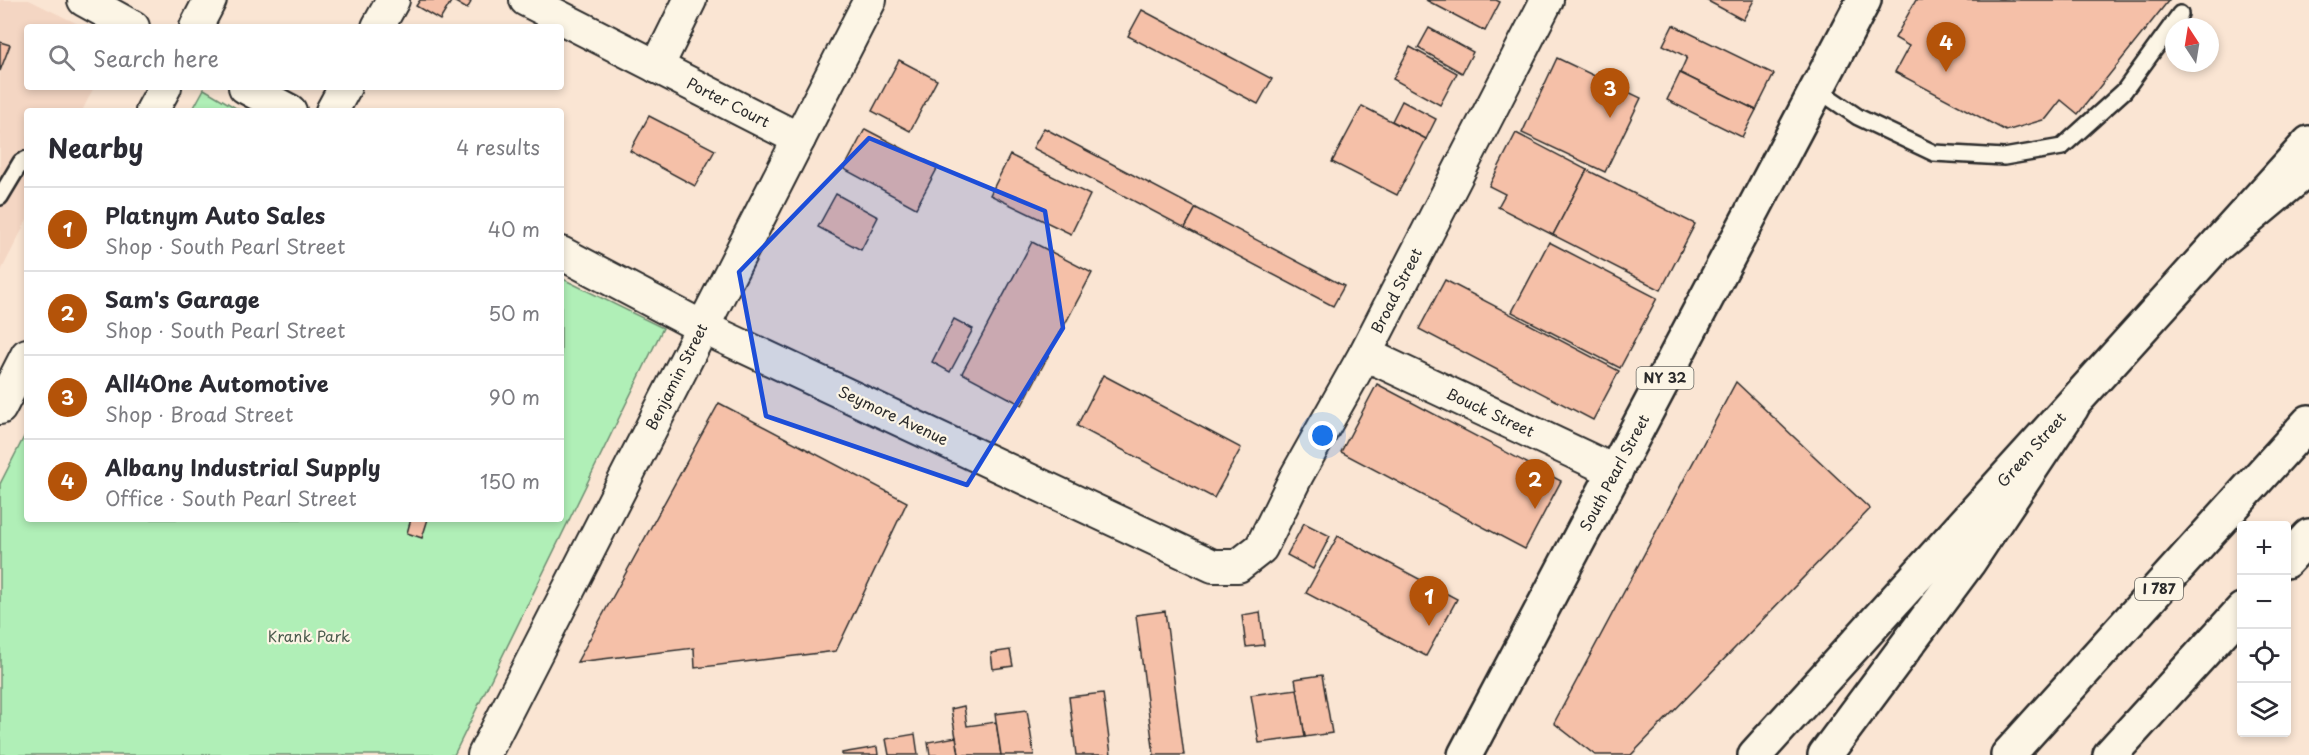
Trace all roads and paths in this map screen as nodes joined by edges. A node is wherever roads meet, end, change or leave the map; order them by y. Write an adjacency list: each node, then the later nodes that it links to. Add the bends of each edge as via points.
1 (84, 0): 10 (street)
2 (210, 0): 11 (street)
3 (393, 0): 12 (street)
4 (526, 0): 13 (street, Porter Court)
5 (690, 0): 13 (street)
6 (870, 0): 21 (street, Benjamin Street)
7 (1547, 0): 29 (street, Broad Street)
8 (1864, 0): 14 (main road, South Pearl Street / NY 32)
9 (2180, 14): 14 (lane, via 2124,91 2062,147 2004,157 1934,153 1858,117)
10 (128, 24)
11 (198, 24)
12 (380, 24)
13 (657, 67): 21 (street, Porter Court)
14 (1817, 89): 34 (main road, South Pearl Street / NY 32)
15 (163, 90): 18 (street)
16 (251, 90): 19 (street)
17 (343, 90): 20 (street)
18 (154, 108)
19 (284, 108)
20 (334, 108)
21 (799, 139): 28 (street, Benjamin Street)
22 (2309, 143): 26 (main road, Green Street)
23 (24, 160): 25 (lane)
24 (2309, 168): 26 (main road)
25 (0, 197)
26 (2218, 244): 31 (main road, Green Street)
27 (564, 255): 28 (street, Seymore Avenue)
28 (702, 327): 37 (street, Seymore Avenue, via 1213,566); 39 (street, Benjamin Street)
29 (1365, 354): 34 (street, Bouck Street); 37 (street, Broad Street, via 1261,548 1238,566)
30 (24, 361): 32 (street)
31 (2072, 407): 41 (main road, Green Street); 42 (main road, via 1968,563)
32 (0, 408)
33 (2309, 422): 43 (main road, I 787)
34 (1616, 472): 40 (main road, South Pearl Street / NY 32)
35 (2309, 536): 36 (main road)
36 (2291, 556)
37 (1231, 566)
38 (2237, 614): 44 (main road)
39 (484, 755)
40 (1465, 755)
41 (1755, 755)
42 (1825, 755)
43 (2008, 755)
44 (2110, 755)

